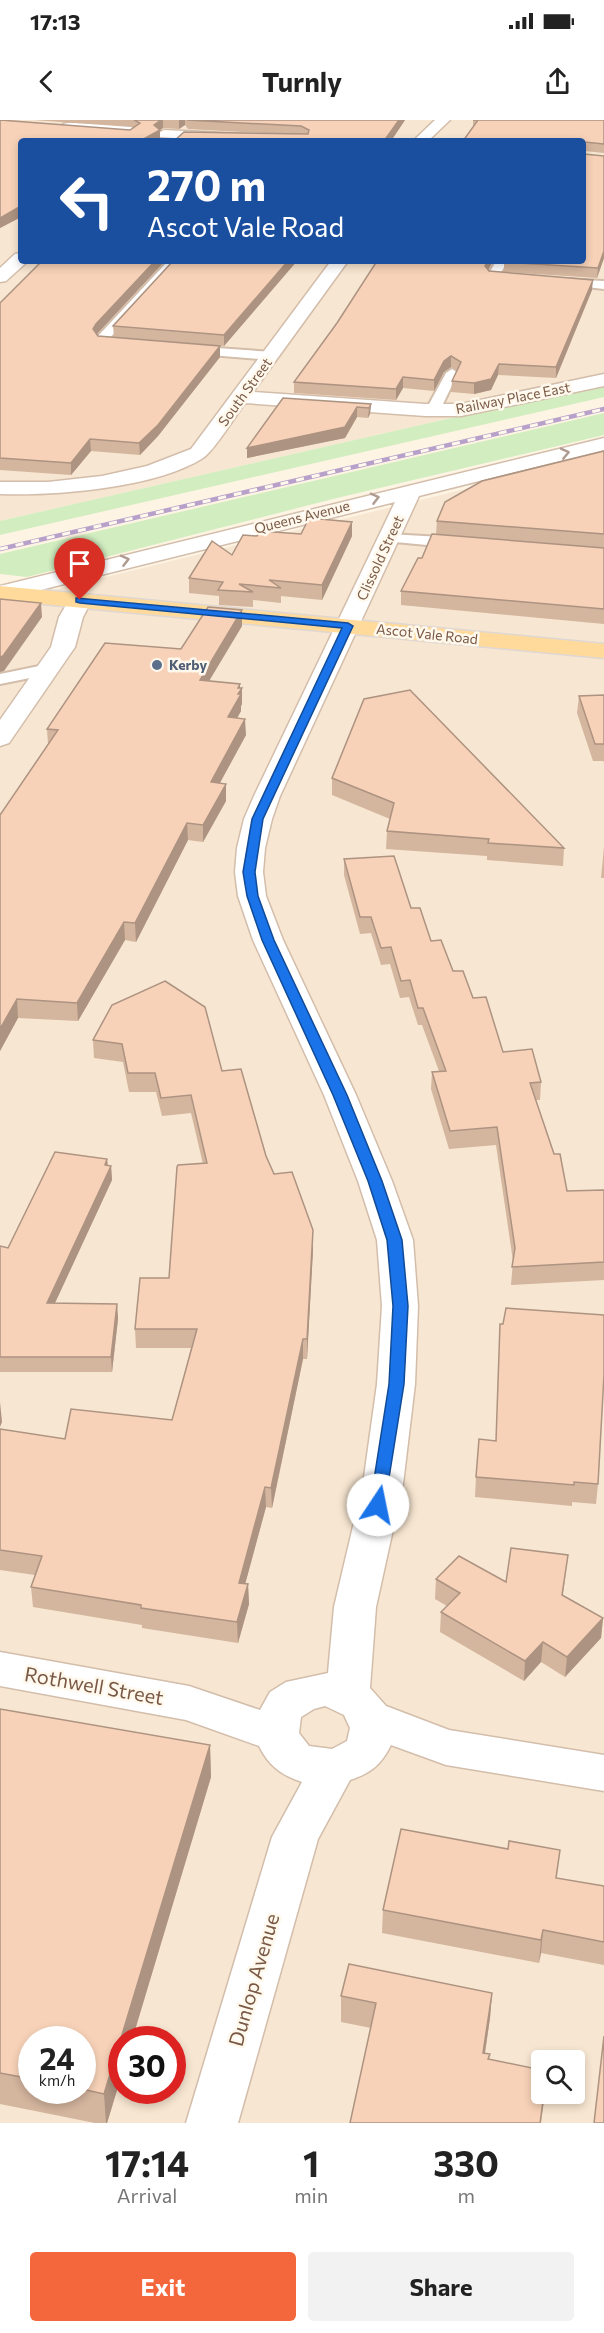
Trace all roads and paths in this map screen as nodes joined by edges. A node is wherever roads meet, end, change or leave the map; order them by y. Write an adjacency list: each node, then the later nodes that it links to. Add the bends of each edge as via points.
1 (441, 123): 5 (street); 6 (street)
2 (63, 127): 3 (street)
3 (150, 131): 4 (street)
4 (244, 138)
5 (424, 138)
6 (436, 138)
7 (17, 250): 8 (street); 12 (street)
8 (0, 255)
9 (171, 264): 16 (lane, via 102,339 110,344)
10 (338, 264): 18 (street, South Street)
11 (500, 264): 13 (lane, via 493,277)
12 (0, 278)
13 (526, 279)
14 (549, 281): 15 (lane)
15 (604, 285)
16 (145, 346)
17 (181, 349): 18 (lane)
18 (272, 356): 21 (street, South Street)
19 (452, 373): 22 (lane)
20 (604, 378): 21 (street, Railway Place East, via 460,410 425,411)
21 (242, 397): 24 (street, South Street, via 198,453 170,466 48,489)
22 (435, 406)
23 (604, 444): 25 (street, Queens Avenue, one-way to 23)
24 (0, 488)
25 (411, 490): 26 (street, Clissold Street); 28 (street, Queens Avenue, one-way to 25)
26 (389, 538): 27 (lane); 31 (street, Clissold Street)
27 (480, 545)
28 (0, 593): 29 (main road, Ascot Vale Road)
29 (80, 600): 30 (main road, Ascot Vale Road); 32 (street)
30 (107, 603): 31 (main road, Ascot Vale Road); 32 (street)
31 (348, 626): 33 (main road, Ascot Vale Road); 38 (street, Dunlop Avenue, via 258,819 249,872 252,896 268,940 340,1095 395,1240 400,1306 396,1384 383,1484)
32 (63, 646): 34 (street)
33 (604, 651)
34 (49, 669): 35 (lane); 36 (street)
35 (0, 679)
36 (0, 738)
37 (0, 1669): 38 (street, Rothwell Street)
38 (324, 1727): 39 (street, Rothwell Street); 40 (street, Dunlop Avenue)
39 (604, 1773)
40 (212, 2123)

